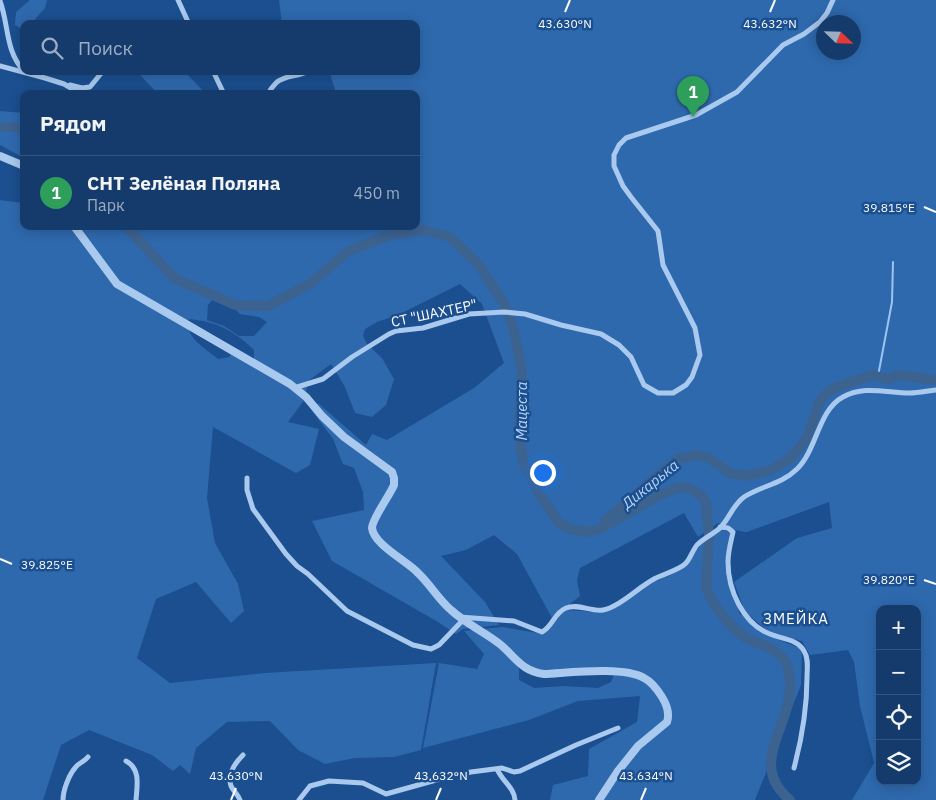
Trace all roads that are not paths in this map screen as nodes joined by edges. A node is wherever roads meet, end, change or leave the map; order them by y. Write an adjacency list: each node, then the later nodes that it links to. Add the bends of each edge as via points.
1 (178, 0): 4 (street)
2 (833, 0): 19 (street, СТ "ШАХТЕР", via 820,22 783,45 737,92 696,115 626,138 614,155 614,166 623,186 658,231 663,265 695,328 700,355 686,385 672,393 658,394 644,385 631,357 607,337 525,314 504,312 469,314 422,328 396,331 323,379)
3 (0, 1): 6 (street, via 12,53)
4 (187, 20)
5 (0, 66): 7 (street)
6 (20, 67)
7 (20, 71)
8 (35, 75): 12 (street)
9 (100, 75): 12 (street, via 90,87)
10 (215, 75): 14 (street)
11 (296, 75): 15 (street, via 280,80)
12 (64, 84): 13 (street)
13 (74, 90)
14 (222, 90)
15 (271, 90)
16 (0, 156): 17 (street)
17 (20, 164)
18 (77, 230): 19 (street, via 117,284)
19 (294, 388): 23 (street, via 344,437 392,472 394,484 373,522 373,530 382,544 419,573)
20 (936, 390): 22 (street, via 908,393 854,391 840,398 820,426 799,468 780,482 744,497)
21 (247, 478): 23 (street, via 247,490 254,509 286,554 347,611 413,645 431,649 439,645)
22 (720, 528): 23 (street, via 696,546 684,566 655,578 614,607 594,610 567,608 556,615 542,632 514,621); 28 (street, via 733,532 728,562 730,580 743,613 768,634 801,646 807,658 807,702)
23 (461, 618): 35 (street, via 499,643 533,673 615,672 642,677 653,684 666,704 667,722 638,746)
24 (618, 728): 29 (street, via 520,771)
25 (243, 756): 32 (street, via 234,764 230,783)
26 (88, 757): 30 (street, via 74,769)
27 (126, 762): 31 (street, via 136,770)
28 (794, 768)
29 (497, 769): 33 (street, via 447,777 386,794 363,783 329,781 310,786); 34 (street, via 514,792)
30 (63, 800)
31 (136, 800)
32 (240, 800)
33 (299, 800)
34 (515, 800)
35 (599, 800)

